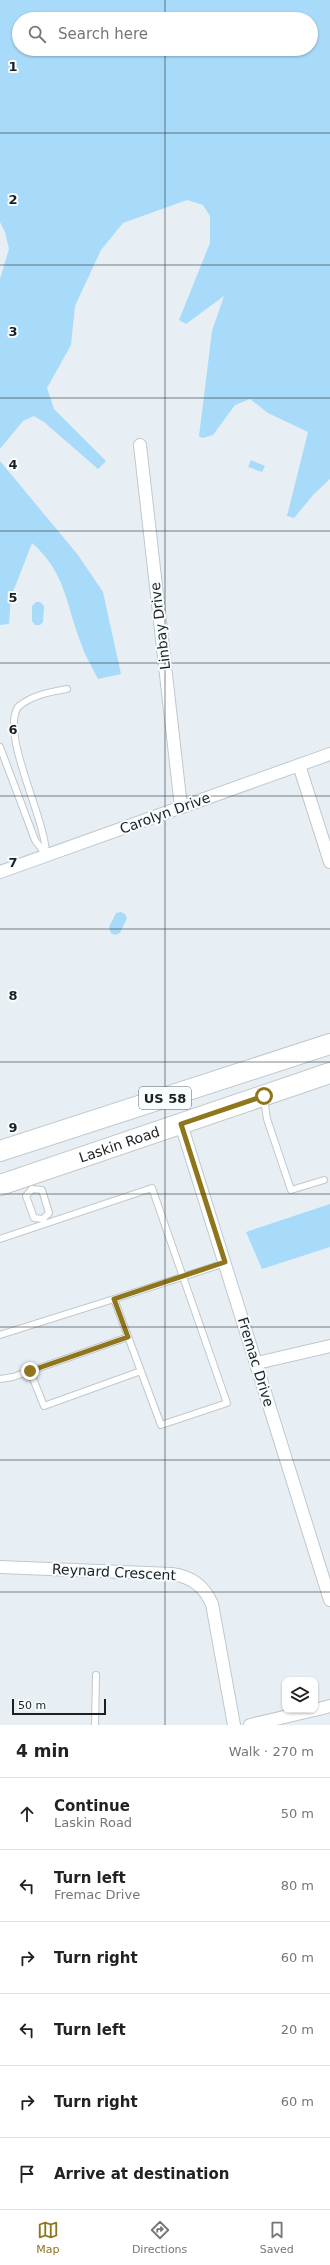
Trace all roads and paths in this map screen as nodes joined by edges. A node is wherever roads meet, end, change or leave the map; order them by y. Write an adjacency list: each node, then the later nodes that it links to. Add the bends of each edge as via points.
1 (140, 445): 6 (street, Linbay Drive)
2 (67, 689): 7 (lane, via 40,694 30,699 18,707 9,727 9,738 16,763 44,838)
3 (0, 747): 7 (lane, via 35,840)
4 (330, 754): 5 (street, Carolyn Drive)
5 (299, 765): 6 (street, Carolyn Drive); 8 (street)
6 (181, 807): 7 (street, Carolyn Drive)
7 (46, 855): 9 (street, Carolyn Drive)
8 (330, 862)
9 (0, 872)
10 (330, 1044): 14 (main road, US 58)
11 (330, 1073): 12 (main road, Laskin Road / US 58)
12 (264, 1096): 13 (main road, Laskin Road / US 58); 15 (lane, via 267,1119 291,1190)
13 (181, 1124): 16 (main road, Laskin Road / US 58); 20 (street, Fremac Drive)
14 (8, 1148): 16 (main road)
15 (324, 1180)
16 (30, 1183): 17 (main road, Laskin Road / US 58); 18 (lane, via 26,1196 34,1218); 18 (lane, via 42,1190 49,1212)
17 (0, 1185)
18 (44, 1222): 19 (lane); 21 (lane, via 152,1188)
19 (0, 1239)
20 (225, 1262): 21 (lane); 26 (street, Fremac Drive)
21 (182, 1275): 22 (lane); 28 (lane, via 227,1404 161,1425)
22 (114, 1299): 23 (lane); 24 (lane)
23 (0, 1335)
24 (128, 1337): 27 (lane); 28 (lane)
25 (330, 1346): 26 (street)
26 (257, 1363): 31 (street, Fremac Drive)
27 (30, 1371): 28 (lane, via 44,1406); 29 (lane)
28 (141, 1371)
29 (0, 1379)
30 (0, 1567): 37 (street, Reynard Crescent, via 172,1574 193,1580 208,1594 212,1604)
31 (330, 1600)
32 (96, 1675): 36 (lane)
33 (330, 1706): 34 (street)
34 (318, 1709)
35 (301, 1713): 38 (street)
36 (95, 1725)
37 (234, 1725)
38 (250, 1725)

